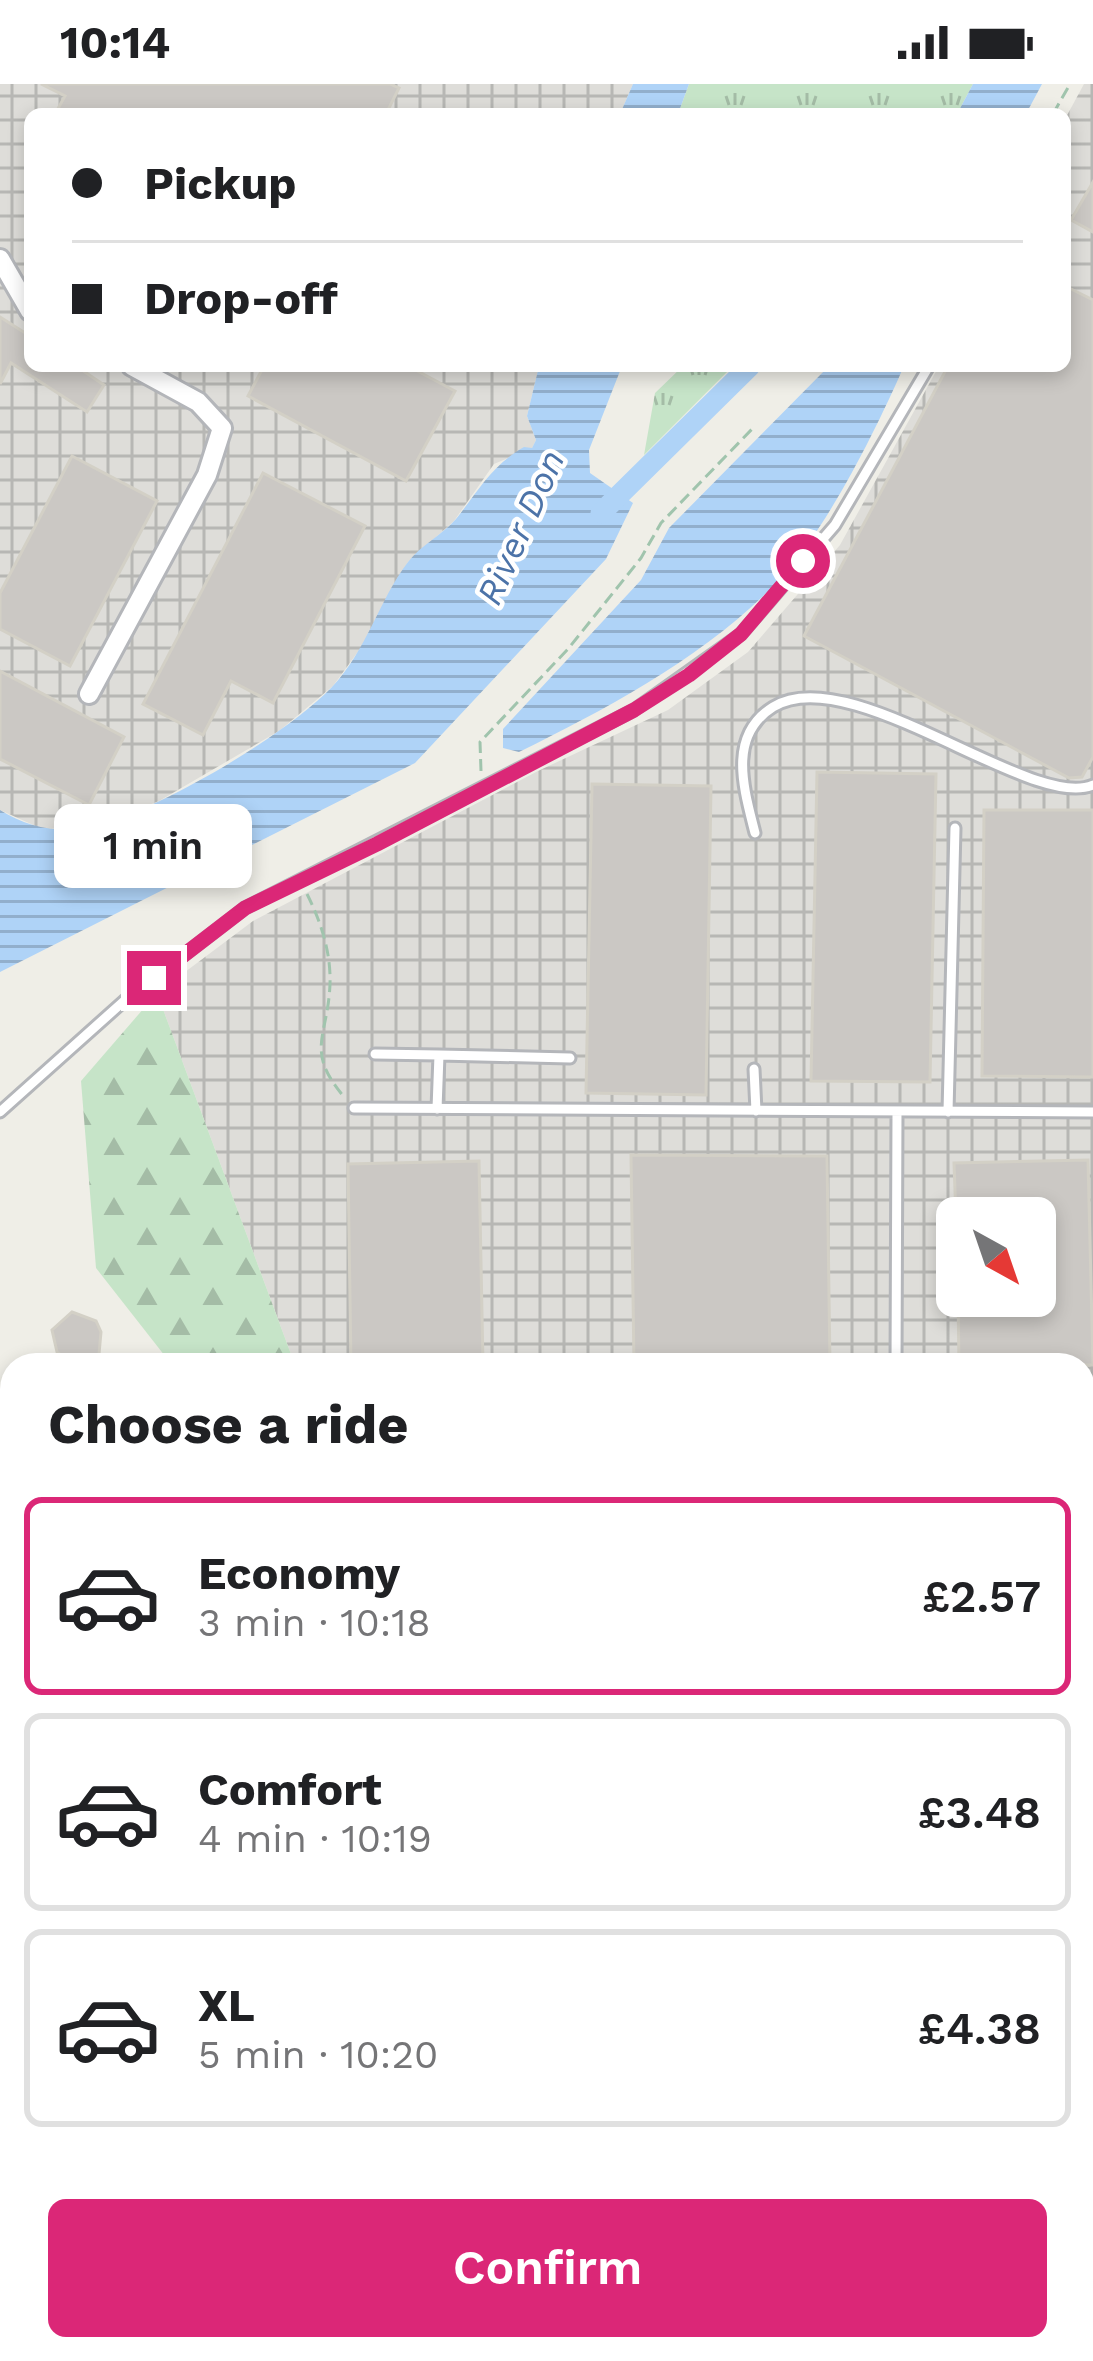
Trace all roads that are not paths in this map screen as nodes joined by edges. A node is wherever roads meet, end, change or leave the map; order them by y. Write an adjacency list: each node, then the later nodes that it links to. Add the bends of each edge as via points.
1 (0, 259): 2 (street)
2 (24, 301)
3 (143, 372): 5 (street, via 198,402 222,428 207,476)
4 (925, 372): 16 (lane, via 835,525 741,634 634,710 245,908)
5 (89, 694)
6 (1093, 785): 8 (lane, via 1066,790 931,733 808,695 765,712 747,735 741,757)
7 (956, 828): 18 (lane)
8 (755, 832)
9 (375, 1054): 10 (lane)
10 (440, 1055): 11 (lane); 14 (lane)
11 (570, 1058)
12 (754, 1069): 15 (lane)
13 (354, 1108): 14 (lane)
14 (437, 1109): 15 (lane)
15 (756, 1111): 17 (lane)
16 (0, 1112)
17 (896, 1112): 18 (lane); 20 (lane)
18 (948, 1112): 19 (lane)
19 (1093, 1112)
20 (896, 1353)

